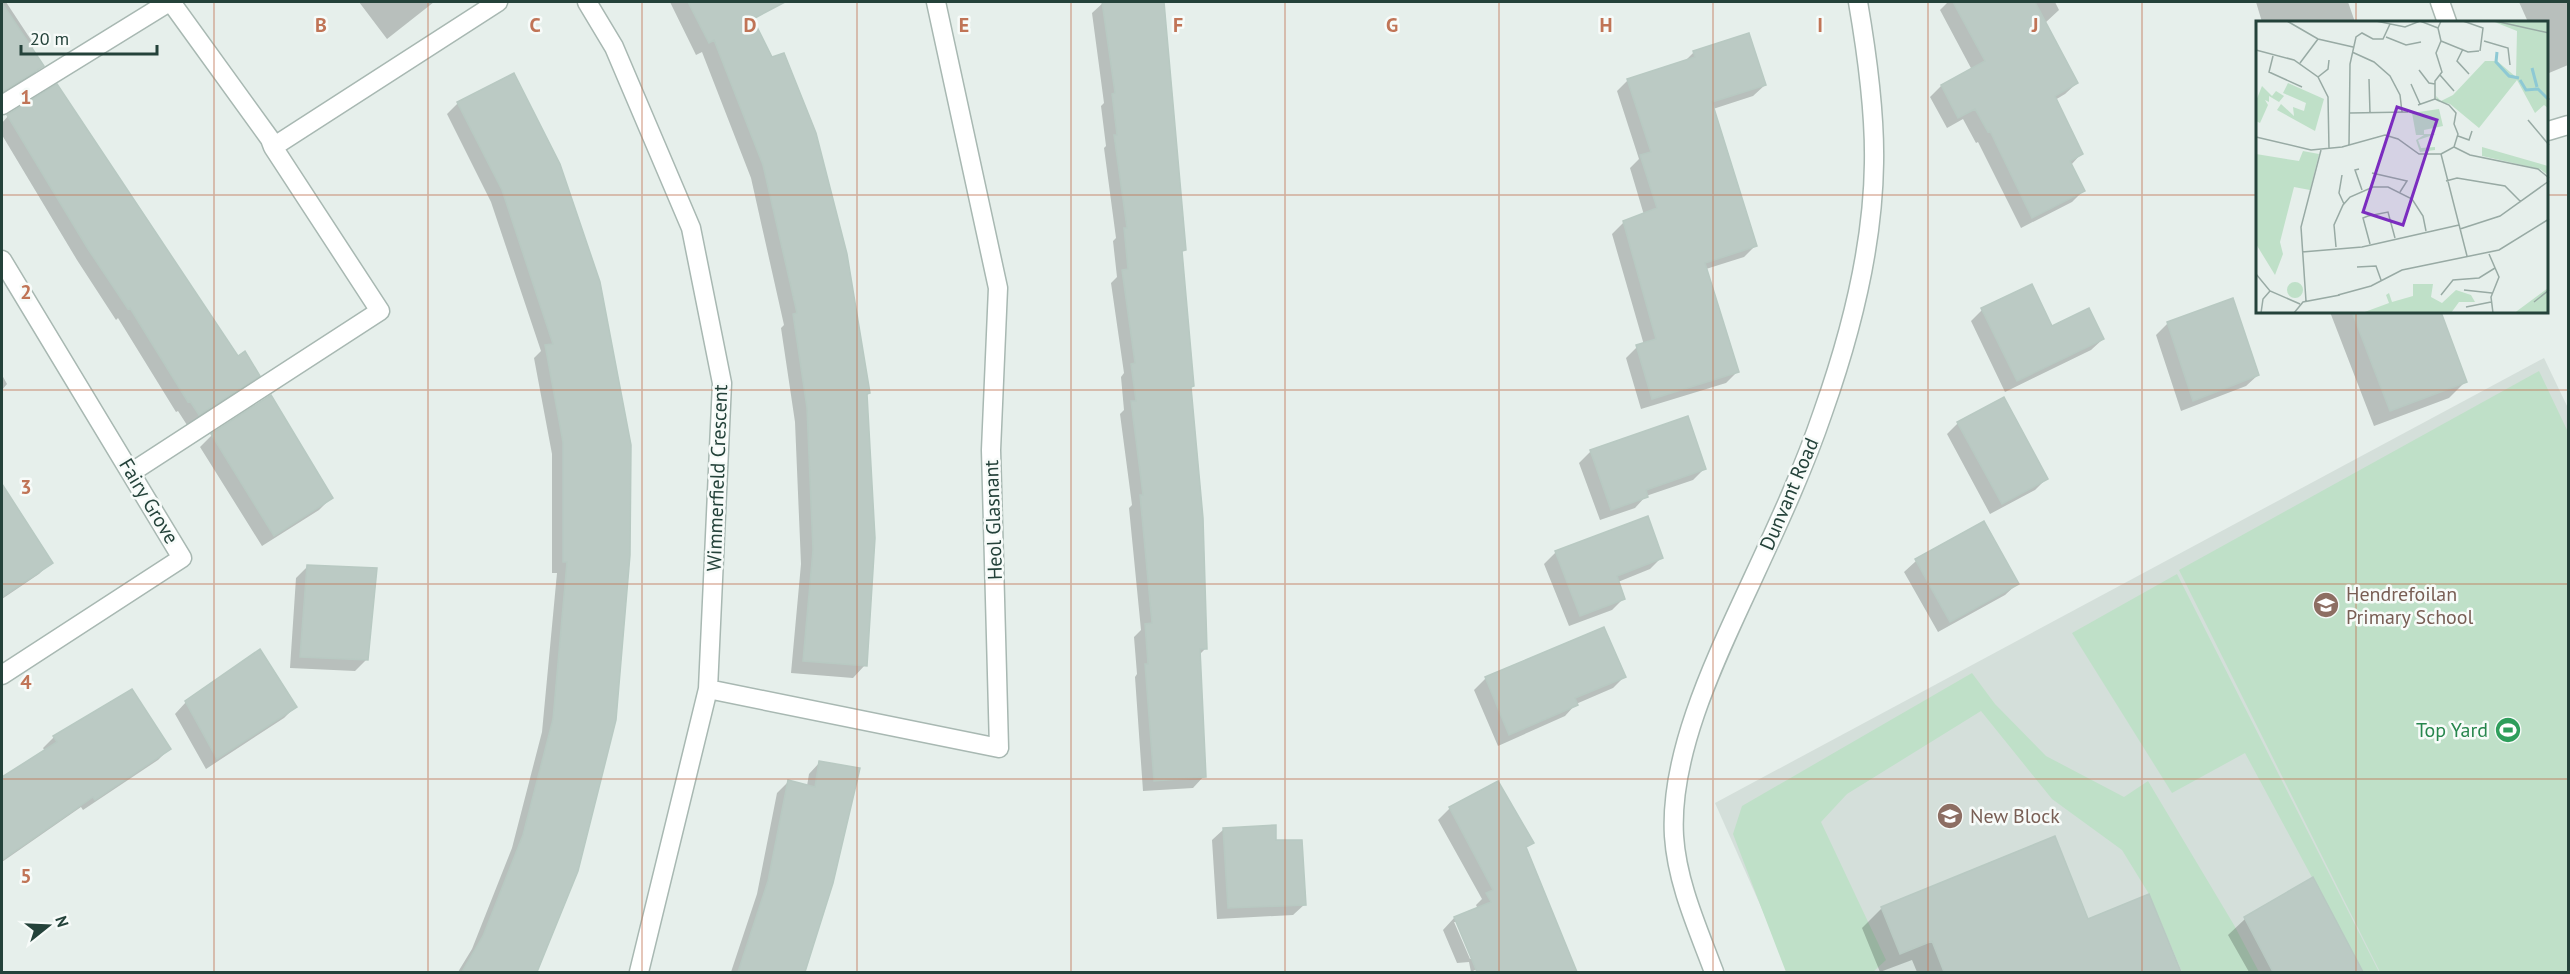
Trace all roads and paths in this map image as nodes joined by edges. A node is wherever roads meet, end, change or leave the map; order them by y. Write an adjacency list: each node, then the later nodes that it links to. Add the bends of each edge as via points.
1 (170, 2): 8 (street); 11 (street)
2 (498, 2): 11 (street)
3 (587, 2): 15 (street, Wimmerfield Crescent, via 614,47 691,228 722,383)
4 (936, 2): 15 (street, Heol Glasnant, via 998,288 990,450 999,748)
5 (1858, 2): 17 (street, Dunvant Road, via 1868,57 1875,161 1868,244 1852,314 1820,421 1695,714 1675,787 1674,838 1688,904)
6 (2440, 2): 7 (street)
7 (2447, 21)
8 (2, 105)
9 (2568, 125): 10 (street)
10 (2549, 130)
11 (273, 147): 13 (street, via 380,311)
12 (2, 260): 13 (street, Fairy Grove)
13 (132, 472): 14 (street, Fairy Grove, via 182,558)
14 (2, 675)
15 (708, 689): 16 (street, Wimmerfield Crescent)
16 (639, 972)
17 (1714, 972)

